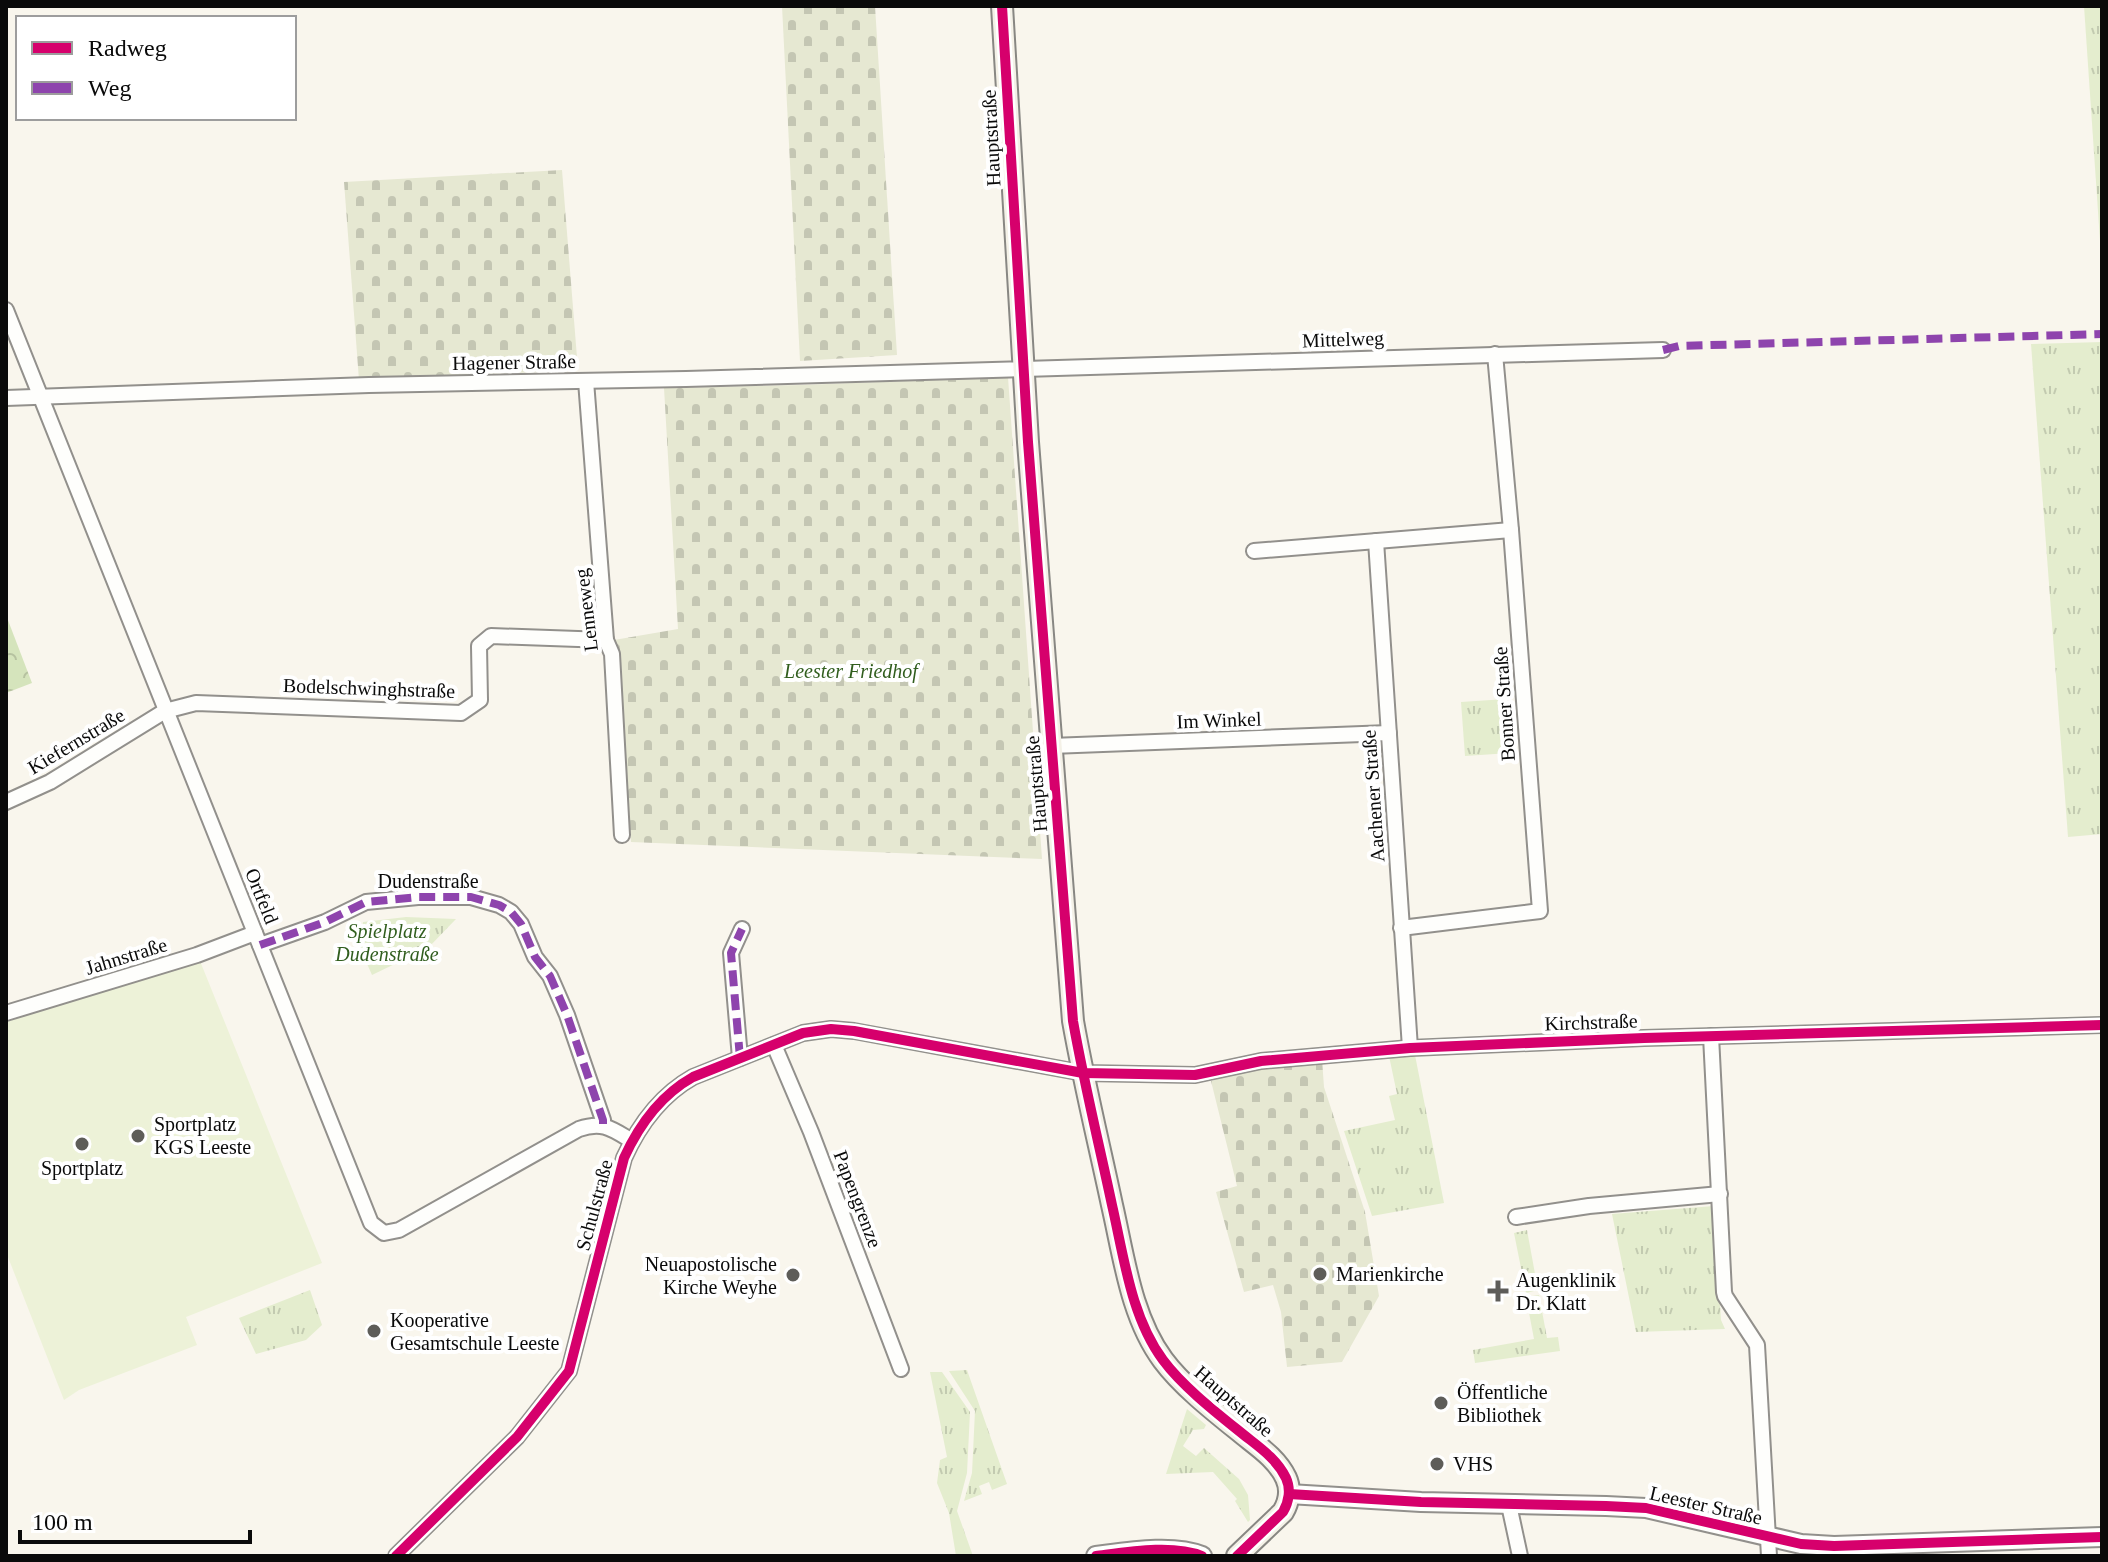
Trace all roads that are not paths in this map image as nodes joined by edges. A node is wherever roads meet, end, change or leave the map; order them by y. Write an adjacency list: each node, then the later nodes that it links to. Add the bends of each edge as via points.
1 (1002, 6): 5 (main road, Hauptstraße)
2 (6, 310): 7 (street, Ortfeld)
3 (1663, 350): 4 (street, Mittelweg)
4 (1495, 354): 5 (street, Mittelweg); 9 (street, Bonner Straße)
5 (1023, 367): 6 (street, Hagener Straße); 15 (main road, Hauptstraße)
6 (586, 381): 7 (street, Hagener Straße); 12 (street, Lenneweg)
7 (40, 396): 8 (street, Hagener Straße); 13 (street, Ortfeld)
8 (6, 398)
9 (1511, 530): 10 (street); 18 (street, Bonner Straße, via 1540,911)
10 (1376, 541): 11 (street); 14 (street, Aachener Straße)
11 (1254, 551)
12 (606, 640): 13 (street, Bodelschwinghstraße, via 491,636 479,646 480,700 461,713 196,703); 17 (street, Lenneweg, via 612,654)
13 (165, 711): 16 (street, Kiefernstraße, via 50,782); 20 (street, Ortfeld)
14 (1389, 733): 15 (street, Im Winkel); 18 (street, Aachener Straße)
15 (1051, 746): 27 (main road, Hauptstraße, via 1073,1021)
16 (6, 802)
17 (622, 835)
18 (1401, 928): 25 (street, Aachener Straße)
19 (742, 929): 26 (street, via 731,953)
20 (258, 939): 21 (street, Jahnstraße); 28 (street, Dudenstraße, via 325,922 366,902 471,897 499,905 521,924 550,976); 28 (street, Ortfeld, via 371,1223 384,1233 399,1230 579,1129)
21 (6, 1013)
22 (2102, 1025): 23 (street, Kirchstraße)
23 (1711, 1036): 25 (street, Kirchstraße); 30 (street)
24 (774, 1045): 26 (street, Schulstraße); 27 (street, Schulstraße, via 803,1033 854,1031); 32 (street, Papengrenze)
25 (1410, 1048): 27 (street, Kirchstraße, via 1261,1061 1195,1075)
26 (740, 1058): 29 (street, Schulstraße, via 679,1085 660,1101)
27 (1083, 1073): 33 (main road, Hauptstraße, via 1129,1280 1153,1346 1183,1382 1268,1454 1288,1481)
28 (603, 1125): 29 (street)
29 (632, 1141): 37 (street, Schulstraße, via 569,1371 517,1437)
30 (1720, 1194): 31 (street); 36 (street, via 1725,1296 1757,1345)
31 (1516, 1217)
32 (901, 1369)
33 (1289, 1494): 34 (street, Leester Straße); 40 (main road, via 1276,1521)
34 (1509, 1505): 36 (street, Leester Straße, via 1646,1508); 41 (street)
35 (2102, 1537): 36 (street, Leester Straße)
36 (1769, 1547)
37 (396, 1556)
38 (1096, 1556): 39 (street, via 1171,1550)
39 (1202, 1556)
40 (1237, 1556)
41 (1520, 1556)

